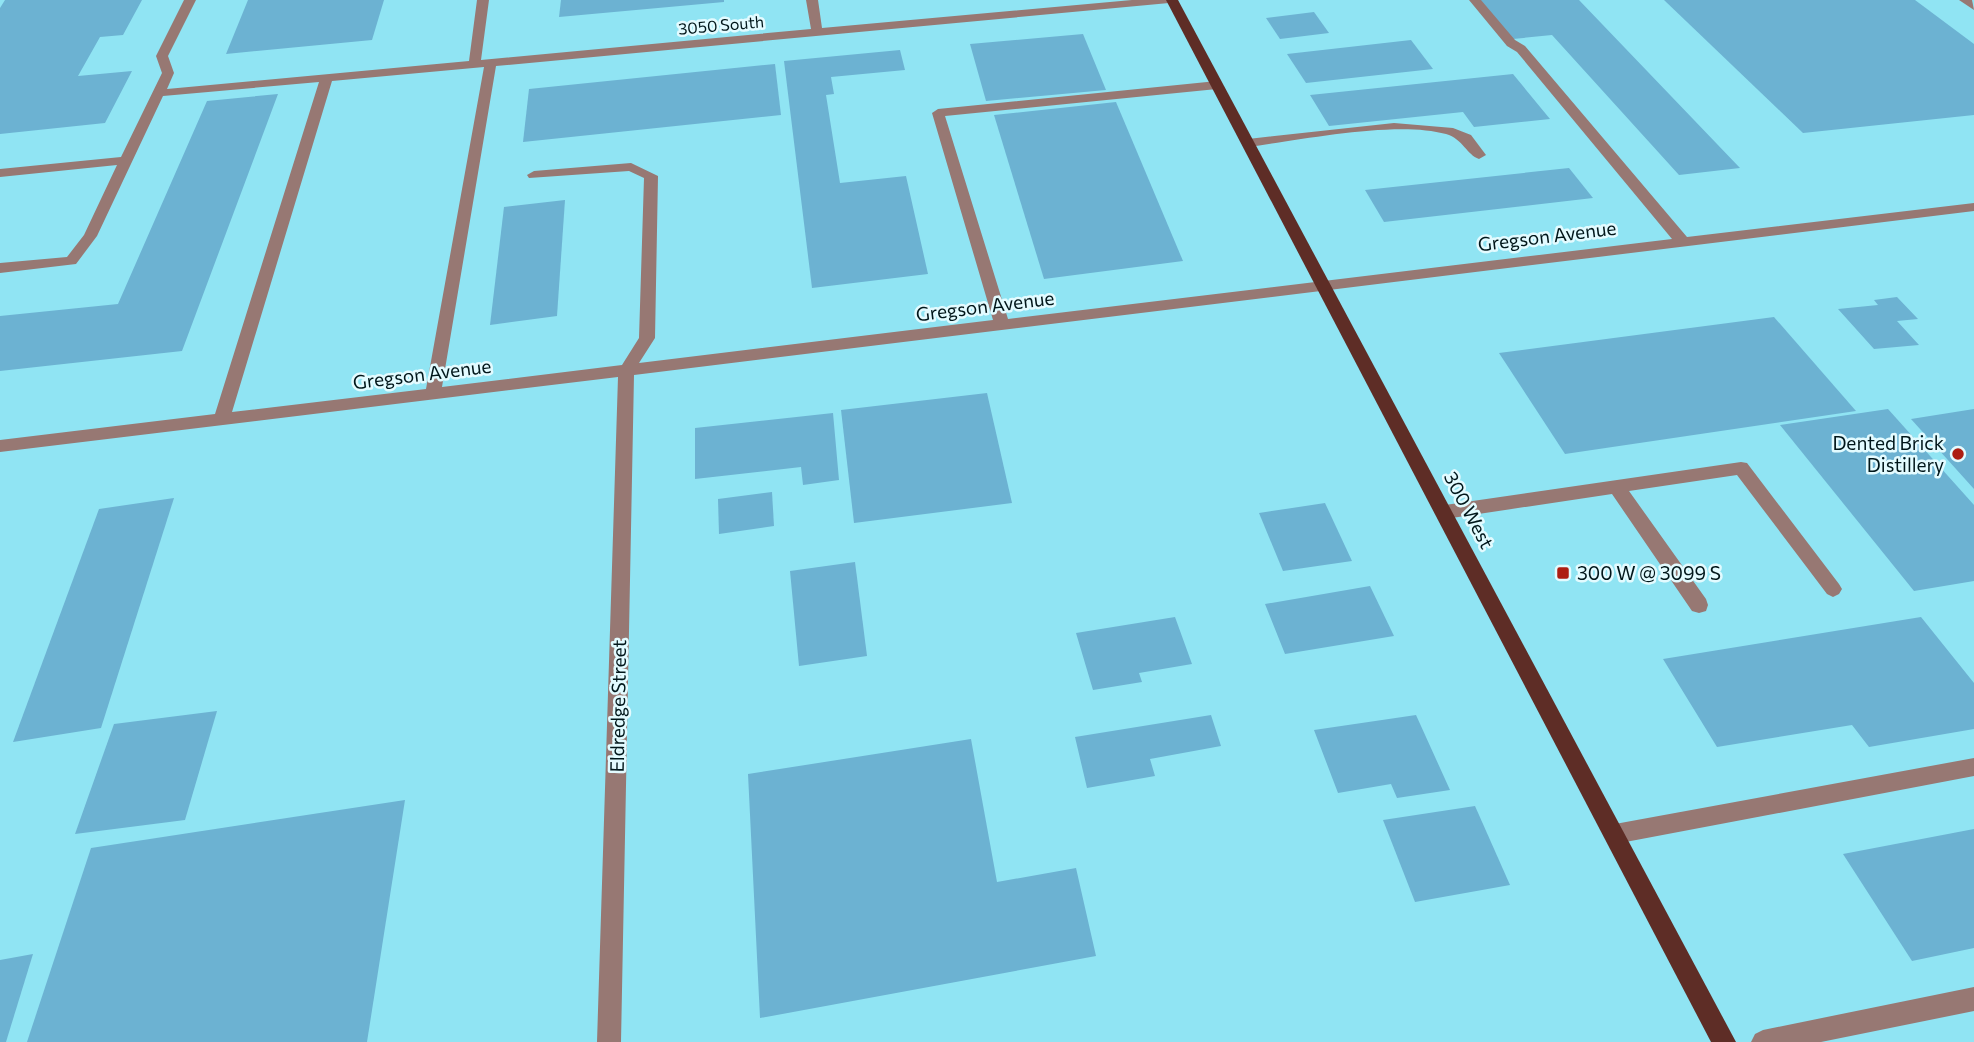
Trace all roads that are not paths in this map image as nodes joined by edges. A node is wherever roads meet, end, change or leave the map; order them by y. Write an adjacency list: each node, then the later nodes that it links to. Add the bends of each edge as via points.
1 (190, 0): 13 (street, via 162,56 168,73)
2 (483, 0): 10 (street)
3 (812, 0): 8 (street)
4 (1170, 0): 8 (street, 3050 South); 12 (main road, 300 West)
5 (1475, 0): 20 (street)
6 (1965, 0): 7 (street)
7 (1974, 6)
8 (817, 32): 9 (street, 3050 South)
9 (491, 61): 10 (street, 3050 South); 25 (street)
10 (475, 63): 11 (street, 3050 South)
11 (327, 76): 13 (street, 3050 South); 26 (street)
12 (1217, 85): 14 (main road, 300 West); 23 (street, via 938,113)
13 (159, 93): 16 (street)
14 (1248, 143): 15 (street, via 1415,125 1453,132); 22 (main road, 300 West)
15 (1479, 155)
16 (128, 160): 17 (street); 21 (street, via 90,236 71,261)
17 (0, 173)
18 (534, 175): 24 (street, via 632,167 651,176 648,338)
19 (1974, 207): 20 (street, Gregson Avenue)
20 (1682, 242): 22 (street, Gregson Avenue)
21 (0, 268)
22 (1325, 287): 23 (street, Gregson Avenue); 29 (main road, 300 West)
23 (1002, 325): 24 (street, Gregson Avenue)
24 (626, 371): 25 (street, Gregson Avenue); 35 (street, Eldredge Street)
25 (433, 394): 26 (street, Gregson Avenue)
26 (222, 419): 27 (street, Gregson Avenue)
27 (0, 446)
28 (1617, 486): 29 (street); 30 (street, via 1741,468); 31 (street)
29 (1445, 512): 33 (main road, 300 West)
30 (1833, 589)
31 (1699, 605)
32 (1974, 766): 33 (street)
33 (1615, 834): 36 (main road, 300 West)
34 (1974, 999): 37 (street)
35 (609, 1042)
36 (1724, 1042)
37 (1763, 1042)

